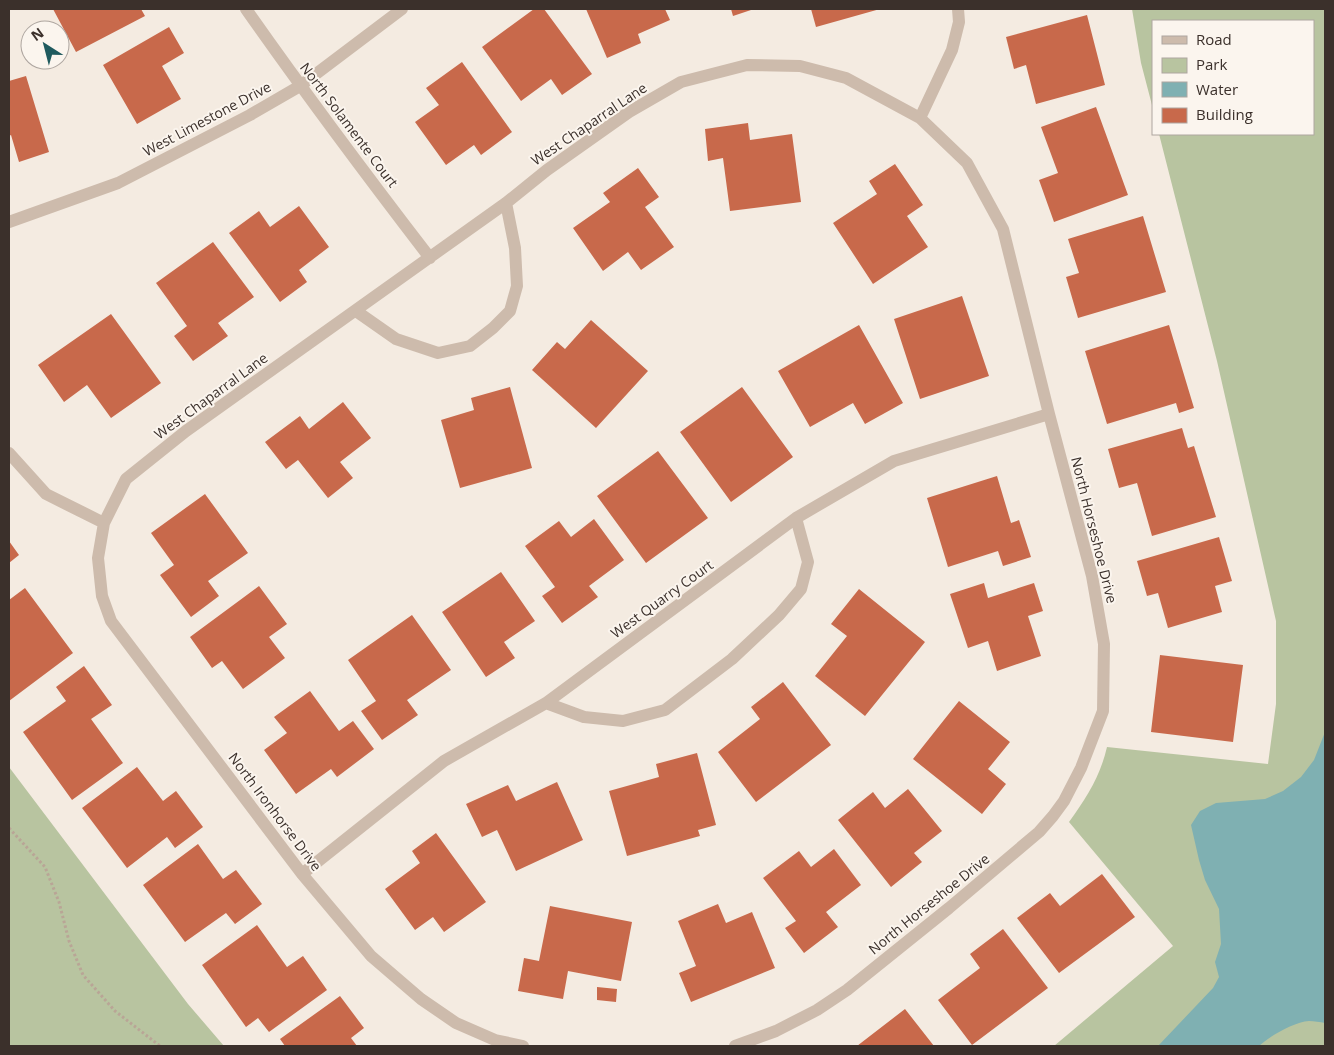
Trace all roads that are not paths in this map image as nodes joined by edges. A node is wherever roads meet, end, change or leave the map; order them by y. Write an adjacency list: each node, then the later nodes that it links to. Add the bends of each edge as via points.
1 (246, 9): 4 (street, North Solamente Court)
2 (402, 9): 4 (street, West Limestone Drive)
3 (958, 9): 5 (street, via 959,22 952,50)
4 (300, 86): 7 (street, West Limestone Drive, via 118,184); 8 (street, North Solamente Court)
5 (920, 118): 6 (street, West Chaparral Lane, via 846,78 800,66 747,65 681,82 629,112); 10 (street, North Horseshoe Drive, via 967,163 1003,229)
6 (506, 203): 8 (street, West Chaparral Lane); 9 (street, via 515,248 517,286 510,311 470,346 438,353 396,339)
7 (9, 222)
8 (430, 258): 9 (street, West Chaparral Lane)
9 (356, 311): 13 (street, West Chaparral Lane, via 186,432 126,479)
10 (1049, 414): 12 (street, West Quarry Court, via 894,461); 17 (street, North Horseshoe Drive, via 1092,576 1104,644 1104,711 1081,768 1064,801 1039,832 847,990 776,1031)
11 (9, 453): 13 (street, via 46,494)
12 (796, 518): 14 (street, West Quarry Court); 14 (street, via 808,562 801,589 779,615 732,659 666,710 624,721 584,717)
13 (104, 523): 15 (street, North Ironhorse Drive, via 98,558 102,596 111,622)
14 (546, 704): 15 (street, West Quarry Court, via 444,761)
15 (302, 874): 16 (street, North Ironhorse Drive, via 371,956 421,1000 456,1023 495,1040)
16 (523, 1046)
17 (735, 1046)

